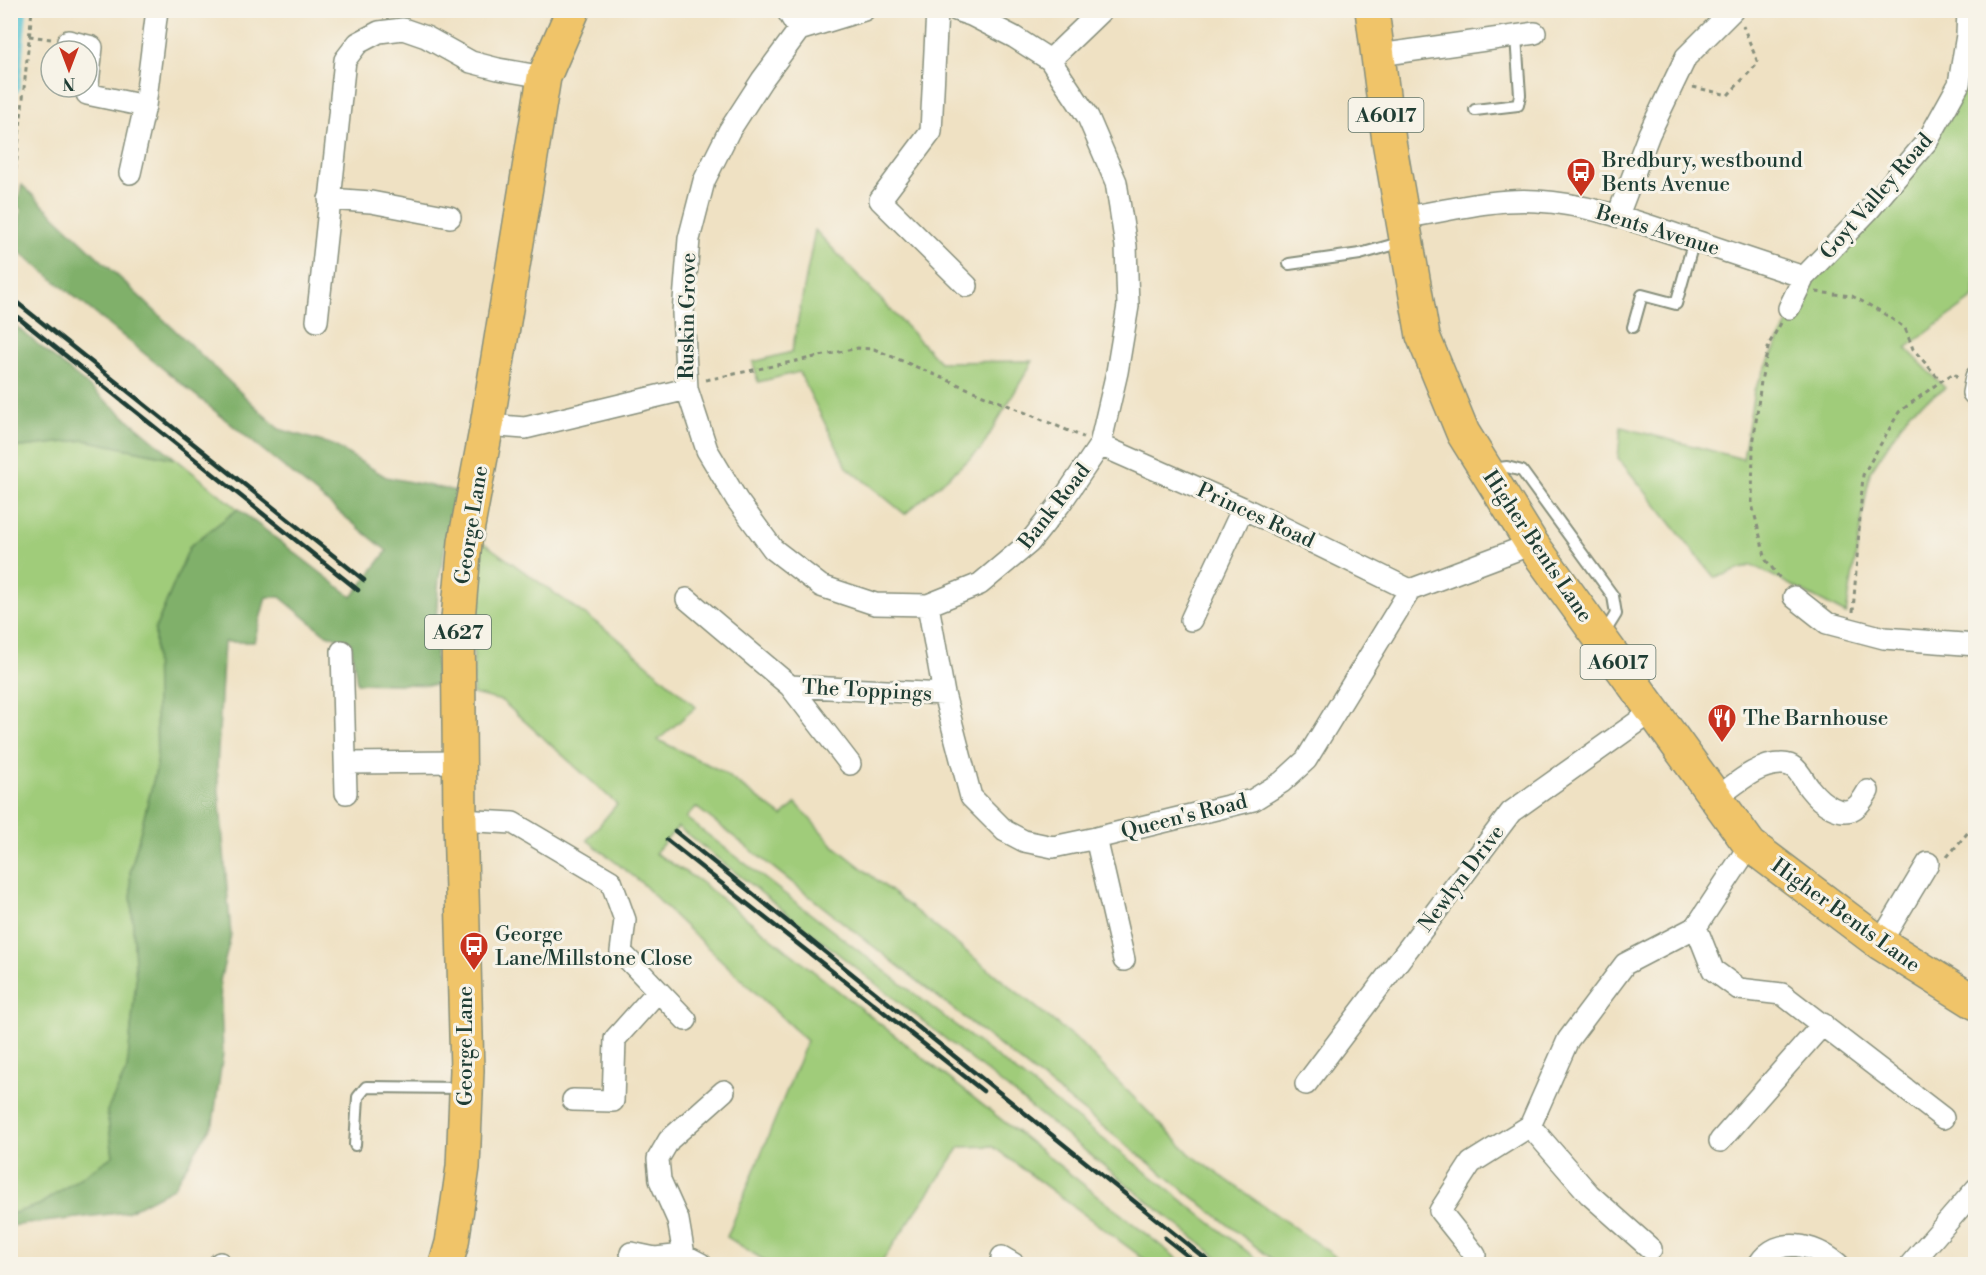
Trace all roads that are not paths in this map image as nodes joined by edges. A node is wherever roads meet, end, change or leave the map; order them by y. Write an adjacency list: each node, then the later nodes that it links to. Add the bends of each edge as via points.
1 (157, 10): 18 (street)
2 (573, 10): 16 (main road, George Lane / A627)
3 (787, 10): 11 (street)
4 (864, 10): 11 (street)
5 (937, 10): 27 (street, via 931,132 880,200)
6 (956, 10): 15 (street, via 1014,37)
7 (1102, 10): 15 (street)
8 (1372, 10): 14 (main road, Higher Bents Lane / A6017)
9 (1968, 10): 13 (street, Goyt Valley Road)
10 (1737, 16): 22 (street, via 1686,57 1649,134)
11 (799, 30): 31 (street, Ruskin Grove, via 729,131 704,182 688,250 683,313)
12 (1525, 34): 14 (street); 19 (lane, via 1518,105)
13 (1971, 35): 28 (street, Goyt Valley Road, via 1959,84 1928,140)
14 (1379, 55): 24 (main road, Higher Bents Lane / A6017)
15 (1050, 60): 33 (street, Bank Road, via 1088,117 1116,182 1126,246 1128,306)
16 (544, 77): 21 (street, via 471,62 403,29 379,32 358,43 345,60); 32 (main road, George Lane / A627)
17 (99, 96): 18 (street)
18 (145, 106): 20 (street)
19 (1475, 110)
20 (130, 173)
21 (329, 199): 23 (street, via 371,202); 29 (street)
22 (1618, 215): 24 (street, Bents Avenue, via 1536,201 1480,205); 25 (street, Bents Avenue)
23 (450, 217)
24 (1404, 230): 26 (lane, via 1360,254); 34 (main road, Higher Bents Lane / A6017, via 1423,336 1463,434)
25 (1694, 240): 28 (street, Bents Avenue); 30 (lane, via 1676,304 1641,295)
26 (1289, 264)
27 (967, 286)
28 (1797, 291)
29 (317, 321)
30 (1633, 327)
31 (687, 386): 32 (street, Ruskin Grove, via 525,428); 40 (street, Bank Road, via 707,450 773,549 820,586 875,604)
32 (488, 425): 48 (main road, George Lane / A627, via 466,533 458,619)
33 (1100, 445): 35 (street, Princes Road); 40 (street, Bank Road, via 1029,543 980,584)
34 (1486, 470): 36 (main road, Higher Bents Lane / A6017); 42 (lane, via 1507,467 1522,471 1613,596 1616,614)
35 (1243, 508): 37 (street, Princes Road); 41 (street)
36 (1532, 544): 37 (street); 42 (main road, Higher Bents Lane / A6017)
37 (1410, 590): 55 (street, Queen's Road, via 1306,760 1282,782 1253,800)
38 (1794, 597): 43 (street, via 1827,623 1884,638)
39 (687, 599): 45 (street, The Toppings)
40 (928, 605): 46 (street, Queen's Road)
41 (1191, 620)
42 (1601, 639): 47 (main road, Higher Bents Lane / A6017)
43 (1976, 645)
44 (342, 651): 49 (street)
45 (790, 686): 46 (street, The Toppings); 50 (street, The Toppings)
46 (944, 694): 55 (street, Queen's Road, via 971,797 992,819 1024,840 1053,847)
47 (1653, 711): 53 (main road, Higher Bents Lane / A6017); 65 (street, Newlyn Drive, via 1511,812)
48 (460, 762): 49 (street); 54 (main road, George Lane / A627)
49 (346, 763): 52 (street)
50 (850, 764)
51 (1868, 791): 53 (street, via 1856,807 1845,812 1831,807 1811,790 1797,768 1782,763 1760,768)
52 (346, 793)
53 (1716, 798): 56 (main road, Higher Bents Lane / A6017)
54 (460, 820): 61 (street, via 513,823 611,881 625,920 621,952); 66 (main road, George Lane / A627)
55 (1096, 838): 60 (street)
56 (1750, 845): 58 (street); 59 (main road, Higher Bents Lane / A6017)
57 (1928, 863): 59 (street)
58 (1696, 927): 64 (street, via 1713,970 1739,988 1782,994); 70 (street, via 1625,964 1568,1040)
59 (1880, 943): 62 (main road, Higher Bents Lane / A6017)
60 (1124, 960)
61 (658, 991): 63 (street); 68 (street, via 615,1039 613,1101)
62 (1976, 1003)
63 (686, 1020)
64 (1823, 1024): 69 (street); 71 (street)
65 (1306, 1084)
66 (466, 1088): 72 (lane, via 366,1087 357,1096); 79 (main road, George Lane / A627, via 463,1167)
67 (724, 1091): 77 (street, via 669,1140 658,1159 660,1180)
68 (573, 1100)
69 (1943, 1118)
70 (1530, 1126): 74 (street, via 1589,1194); 76 (street, via 1471,1163 1440,1211)
71 (1720, 1141)
72 (355, 1145)
73 (1976, 1189): 82 (street)
74 (1651, 1249)
75 (631, 1253): 78 (street)
76 (1474, 1255)
77 (693, 1260): 78 (street)
78 (653, 1261)
79 (446, 1264)
80 (1759, 1264): 81 (street, via 1765,1255 1782,1246 1807,1246)
81 (1838, 1264)
82 (1911, 1264)

